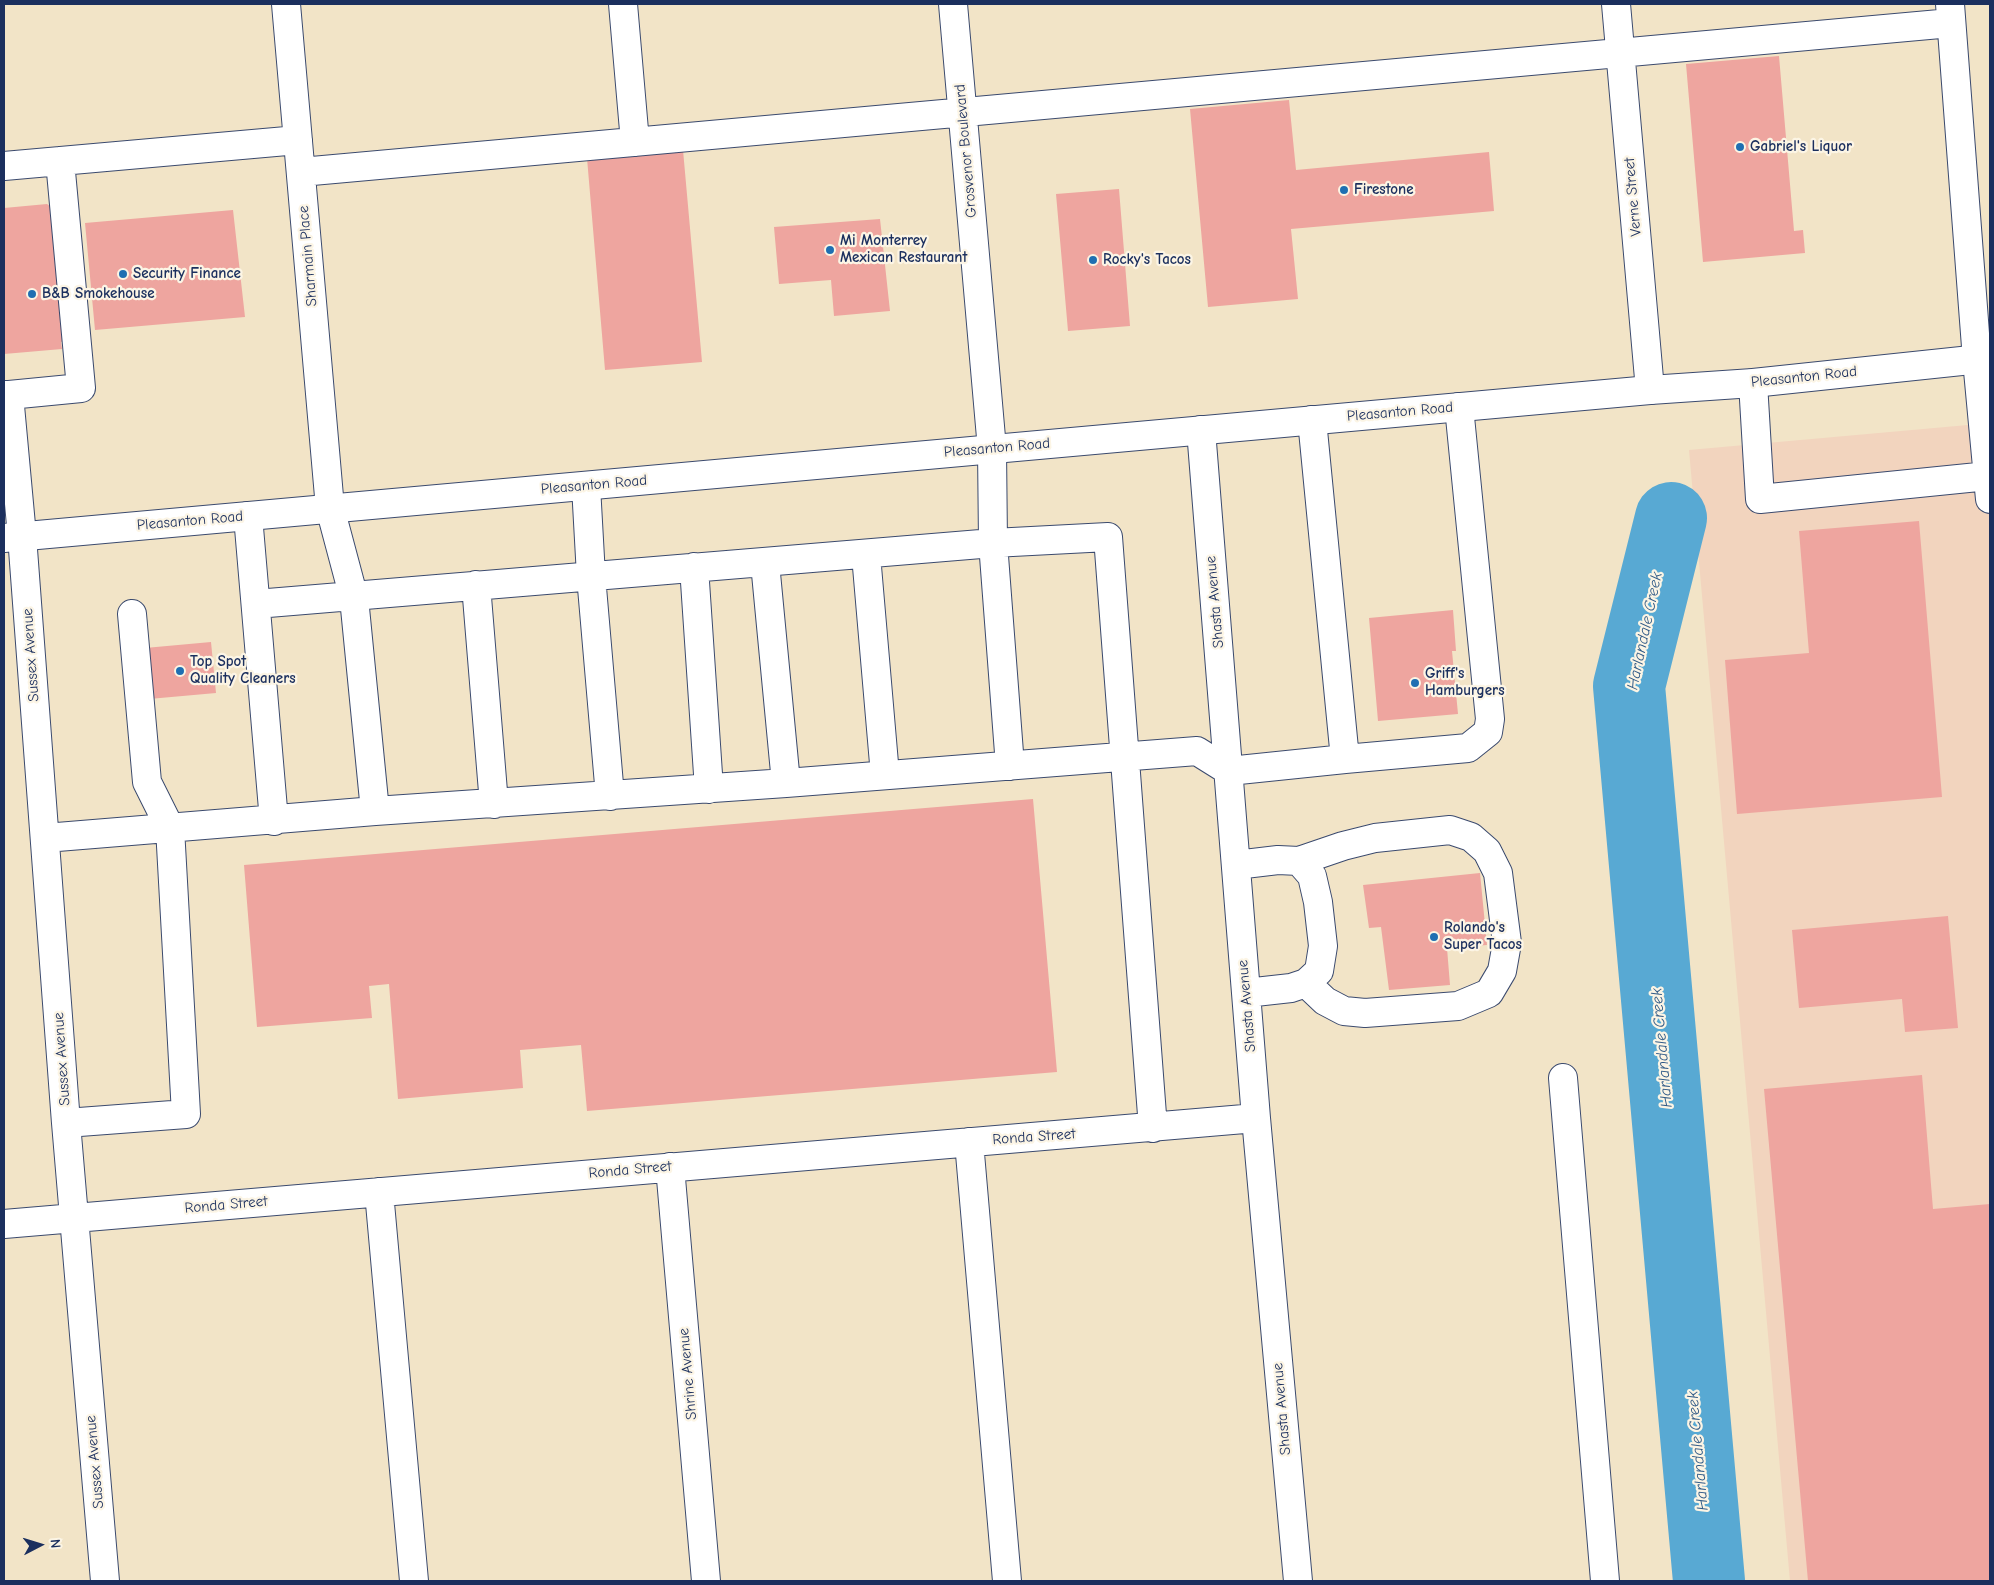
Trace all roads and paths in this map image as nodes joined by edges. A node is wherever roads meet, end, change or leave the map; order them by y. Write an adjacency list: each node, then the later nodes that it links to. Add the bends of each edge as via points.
1 (286, 4): 8 (street, Sharmain Place)
2 (623, 4): 9 (street)
3 (953, 4): 7 (street, Grosvenor Boulevard)
4 (1616, 4): 6 (street, Verne Street)
5 (1950, 13): 6 (street); 13 (street)
6 (1620, 53): 7 (street); 15 (street, Verne Street)
7 (962, 112): 9 (street); 20 (street, Grosvenor Boulevard)
8 (298, 140): 10 (street); 12 (street, Sharmain Place)
9 (635, 142): 12 (street)
10 (60, 161): 11 (street); 16 (street, via 82,388)
11 (4, 166)
12 (301, 172): 23 (street, Sharmain Place)
13 (1984, 359): 14 (street, Pleasanton Road); 22 (street)
14 (1753, 383): 15 (street, Pleasanton Road); 22 (street, via 1760,499)
15 (1650, 390): 17 (street, Pleasanton Road)
16 (7, 395): 25 (street, Sussex Avenue)
17 (1459, 407): 18 (street, Pleasanton Road); 36 (street, via 1490,718 1488,732 1468,748)
18 (1312, 420): 19 (street, Pleasanton Road); 36 (street)
19 (1201, 430): 20 (street, Pleasanton Road); 38 (street, Shasta Avenue)
20 (992, 449): 21 (street, Pleasanton Road); 26 (street, Grosvenor Boulevard)
21 (586, 486): 23 (street, Pleasanton Road); 30 (street)
22 (1989, 488)
23 (330, 508): 24 (street, Pleasanton Road); 32 (street, Sharmain Place)
24 (248, 516): 25 (street, Pleasanton Road); 33 (street)
25 (13, 537): 47 (street, Sussex Avenue)
26 (993, 543): 27 (street); 35 (street, via 1108,538); 37 (street, Grosvenor Boulevard)
27 (866, 554): 28 (street); 39 (street)
28 (765, 563): 29 (street); 40 (street)
29 (694, 567): 30 (street); 41 (street)
30 (591, 576): 31 (street); 42 (street)
31 (476, 584): 32 (street); 43 (street)
32 (354, 598): 33 (street); 44 (street, Sharmain Place)
33 (256, 604): 45 (street)
34 (132, 614): 46 (street, via 148,782)
35 (1124, 758): 37 (street); 38 (street, via 1197,751); 55 (street)
36 (1345, 759): 38 (street)
37 (1010, 766): 39 (street)
38 (1229, 771): 49 (street, Shasta Avenue)
39 (885, 775): 40 (street)
40 (786, 783): 41 (street)
41 (709, 789): 42 (street)
42 (610, 796): 43 (street)
43 (494, 804): 44 (street)
44 (375, 811): 45 (street)
45 (274, 821): 46 (street)
46 (170, 828): 47 (street); 54 (street, via 186,1114)
47 (45, 838): 54 (street, Sussex Avenue)
48 (1299, 861): 49 (street); 50 (street, via 1312,876 1323,946 1320,972); 50 (street, via 1375,838 1450,830 1471,837 1487,851 1498,873 1507,943 1502,971 1490,993 1458,1006 1366,1013 1344,1011 1325,1001)
49 (1236, 865): 51 (street, Shasta Avenue)
50 (1306, 983): 51 (street)
51 (1246, 993): 53 (street, Shasta Avenue)
52 (1563, 1078): 66 (street)
53 (1256, 1118): 55 (street, Ronda Street); 65 (street, Shasta Avenue)
54 (66, 1123): 59 (street, Sussex Avenue)
55 (1153, 1128): 56 (street, Ronda Street)
56 (968, 1142): 57 (street, Ronda Street); 64 (street)
57 (670, 1167): 58 (street, Ronda Street); 63 (street, Shrine Avenue)
58 (379, 1192): 59 (street, Ronda Street); 62 (street)
59 (74, 1218): 60 (street, Ronda Street); 61 (street, Sussex Avenue)
60 (4, 1224)
61 (106, 1581)
62 (414, 1581)
63 (706, 1581)
64 (1007, 1581)
65 (1298, 1581)
66 (1605, 1581)

